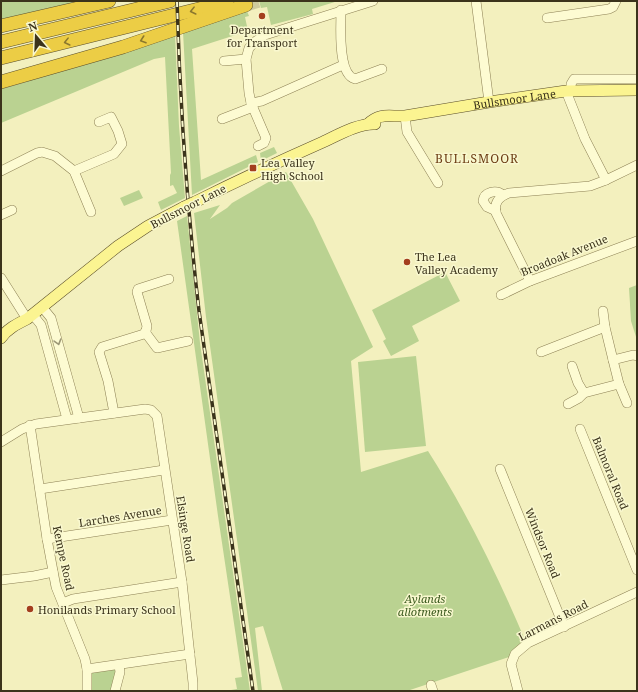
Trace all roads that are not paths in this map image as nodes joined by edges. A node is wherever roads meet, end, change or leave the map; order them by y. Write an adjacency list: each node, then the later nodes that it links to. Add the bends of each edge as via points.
1 (109, 1): 10 (highway)
2 (170, 1): 11 (highway)
3 (231, 1): 12 (highway, one-way to 12)
4 (373, 1): 8 (street)
5 (476, 1): 21 (street)
6 (616, 1): 9 (street, via 609,9)
7 (246, 5): 18 (highway, one-way to 18, via 123,47)
8 (341, 10): 13 (street, via 265,35 249,48); 15 (street)
9 (547, 18)
10 (1, 26)
11 (1, 42)
12 (1, 58)
13 (246, 59): 14 (street); 22 (street)
14 (224, 61)
15 (343, 65): 16 (street, via 349,77 355,79); 22 (street)
16 (382, 68)
17 (637, 79): 20 (street, via 574,79)
18 (1, 82)
19 (637, 90): 20 (main road, Bullsmoor Lane)
20 (568, 91): 21 (main road, Bullsmoor Lane); 30 (street, via 585,139)
21 (489, 102): 23 (main road, Bullsmoor Lane)
22 (252, 105): 24 (street); 26 (street, via 266,138 264,143)
23 (404, 116): 31 (street, via 407,132); 42 (main road, Bullsmoor Lane, bridge, via 368,124 310,148 148,226 133,235)
24 (222, 119)
25 (99, 122): 29 (street, via 111,117 122,144 114,154)
26 (258, 146)
27 (637, 165): 30 (street)
28 (1, 171): 29 (street, via 42,152 55,156)
29 (74, 171): 35 (street)
30 (606, 180): 32 (street, via 590,186)
31 (438, 183)
32 (503, 195): 34 (street, via 496,203); 34 (street, via 495,191 483,198 484,205)
33 (12, 210): 36 (street)
34 (496, 211): 40 (street)
35 (91, 212)
36 (1, 215)
37 (637, 240): 40 (street, Broadoak Avenue)
38 (1, 278): 44 (street)
39 (170, 279): 46 (street, via 138,289 136,292 147,326)
40 (530, 281): 41 (street, Broadoak Avenue)
41 (501, 295)
42 (42, 308): 44 (main road, Bullsmoor Lane); 59 (street, one-way to 59, via 51,318)
43 (603, 311): 45 (street)
44 (30, 317): 47 (main road, Bullsmoor Lane, via 16,324); 49 (main road, Bullsmoor Lane, via 22,329); 60 (street, via 41,325)
45 (605, 328): 50 (street); 52 (street)
46 (145, 332): 48 (street, via 157,348); 58 (street, via 102,347 99,352 108,380)
47 (1, 338)
48 (188, 341)
49 (1, 342)
50 (541, 352)
51 (637, 356): 52 (street)
52 (613, 360): 54 (street)
53 (572, 366): 55 (street)
54 (619, 384): 55 (street); 56 (street)
55 (584, 393): 57 (street)
56 (627, 403)
57 (568, 404)
58 (114, 413): 59 (street); 65 (street, Elsinge Road, via 152,410 157,416)
59 (79, 418): 60 (street)
60 (67, 419): 61 (street)
61 (30, 426): 63 (street); 66 (street, Kempe Road)
62 (580, 429): 69 (street, Balmoral Road)
63 (1, 442)
64 (500, 469): 75 (street, Windsor Road)
65 (164, 470): 66 (street); 67 (street, Elsinge Road)
66 (40, 489): 68 (street, Kempe Road)
67 (172, 520): 68 (street, Larches Avenue); 72 (street, Elsinge Road)
68 (46, 539): 70 (street, Kempe Road)
69 (637, 570)
70 (53, 572): 71 (street); 74 (street, Kempe Road)
71 (1, 580)
72 (182, 582): 74 (street, via 73,599); 76 (street, Elsinge Road)
73 (637, 592): 75 (street, Larmans Road)
74 (63, 603): 78 (street, Kempe Road)
75 (564, 627): 82 (street, Larmans Road, via 528,643 515,654 511,664)
76 (190, 654): 77 (street); 81 (street, Elsinge Road)
77 (119, 665): 78 (street); 80 (street, via 120,672)
78 (87, 669): 79 (street, Kempe Road)
79 (88, 691)
80 (115, 691)
81 (193, 691)
82 (518, 691)

